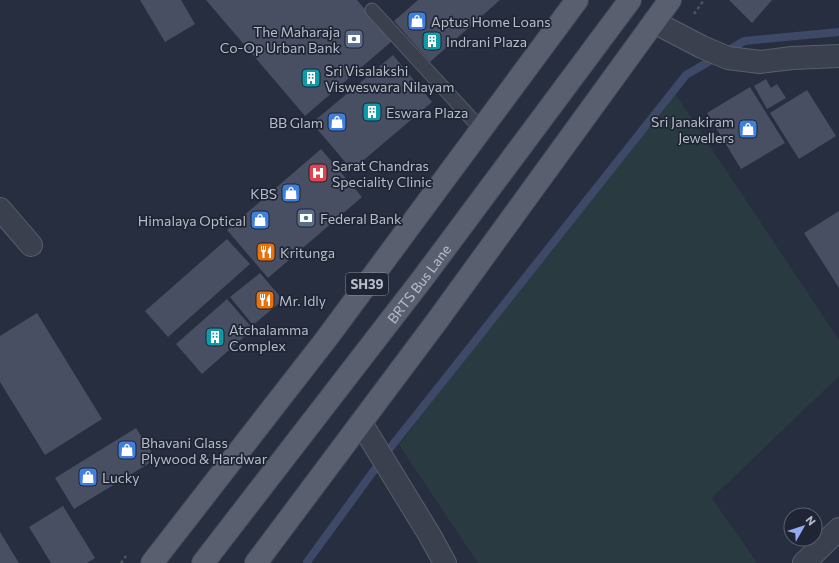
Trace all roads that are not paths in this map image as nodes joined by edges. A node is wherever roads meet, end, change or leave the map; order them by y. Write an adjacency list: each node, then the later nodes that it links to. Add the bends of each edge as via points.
1 (630, 0): 13 (main road, BRTS Bus Lane, via 423,278)
2 (670, 0): 5 (main road)
3 (573, 2): 7 (main road, SH39)
4 (372, 10): 7 (lane)
5 (654, 22): 6 (street, via 728,58 760,62); 10 (main road)
6 (839, 56)
7 (482, 129): 12 (main road, SH39, via 327,338)
8 (0, 209): 9 (street)
9 (30, 244)
10 (361, 423): 14 (main road); 15 (street)
11 (839, 529): 16 (street)
12 (152, 563)
13 (203, 563)
14 (256, 563)
15 (445, 563)
16 (804, 563)

